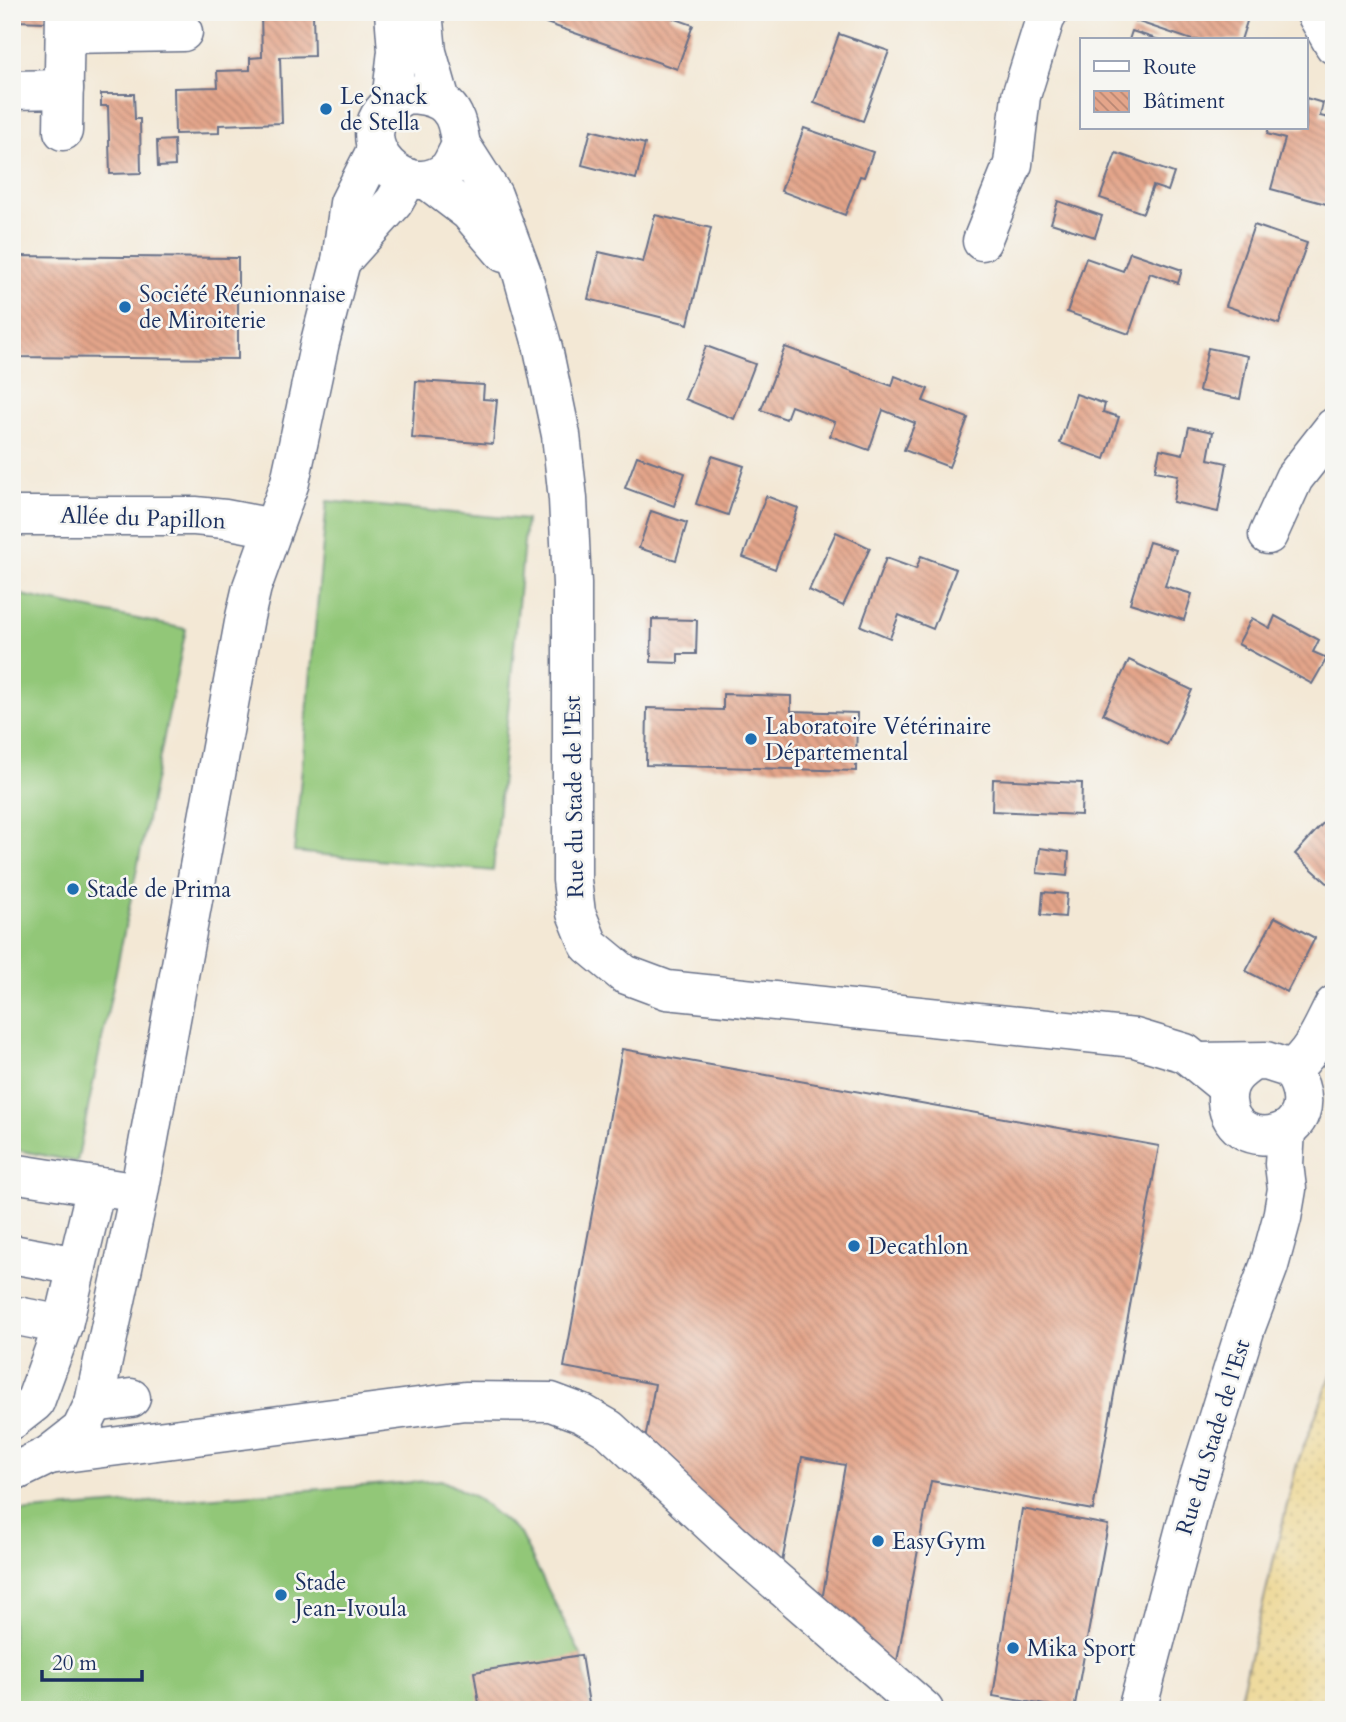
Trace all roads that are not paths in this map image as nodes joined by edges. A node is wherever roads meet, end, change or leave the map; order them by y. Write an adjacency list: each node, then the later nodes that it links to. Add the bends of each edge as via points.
1 (394, 12): 11 (street, via 397,51)
2 (423, 12): 10 (street, via 427,52)
3 (1049, 12): 16 (street, via 1021,96 1013,164)
4 (1315, 12): 7 (street)
5 (65, 23): 6 (street); 8 (street)
6 (183, 32)
7 (1334, 45)
8 (64, 89): 9 (street); 12 (street)
9 (12, 90)
10 (441, 101): 11 (street, via 407,94); 13 (street, via 452,111)
11 (391, 102): 14 (street, via 374,132)
12 (63, 131)
13 (461, 145): 15 (street, via 448,169); 18 (street, Rue du Stade de l'Est, via 493,195)
14 (376, 150): 15 (street, via 389,169); 17 (street, via 349,203)
15 (418, 179): 17 (street); 18 (street, Rue du Stade de l'Est, via 470,212)
16 (982, 241)
17 (341, 261): 21 (street, via 290,482)
18 (522, 273): 25 (street, Rue du Stade de l'Est, via 561,435 568,499 572,880 576,913 589,945 624,974 667,990 1135,1038)
19 (1334, 427): 22 (street, via 1294,478)
20 (12, 516): 21 (street, Allée du Papillon, via 195,516)
21 (273, 528): 29 (street, via 245,617)
22 (1269, 535)
23 (1334, 1005): 24 (street, via 1315,1042)
24 (1291, 1069): 25 (street, via 1277,1063); 26 (street, via 1303,1092 1301,1113)
25 (1240, 1075): 26 (street, via 1227,1103 1233,1120 1244,1131)
26 (1276, 1143): 40 (street, Rue du Stade de l'Est, via 1287,1189 1282,1218 1195,1493)
27 (12, 1173): 28 (street)
28 (96, 1186): 29 (street); 31 (street)
29 (139, 1193): 35 (street)
30 (12, 1254): 31 (street)
31 (77, 1266): 33 (street)
32 (12, 1315): 33 (street)
33 (63, 1325): 36 (street, via 35,1402)
34 (131, 1398): 35 (street)
35 (94, 1403): 37 (street, via 80,1430)
36 (12, 1420)
37 (49, 1455): 38 (street); 39 (street, via 465,1401 551,1402 609,1429)
38 (12, 1473)
39 (924, 1710)
40 (1137, 1710)

